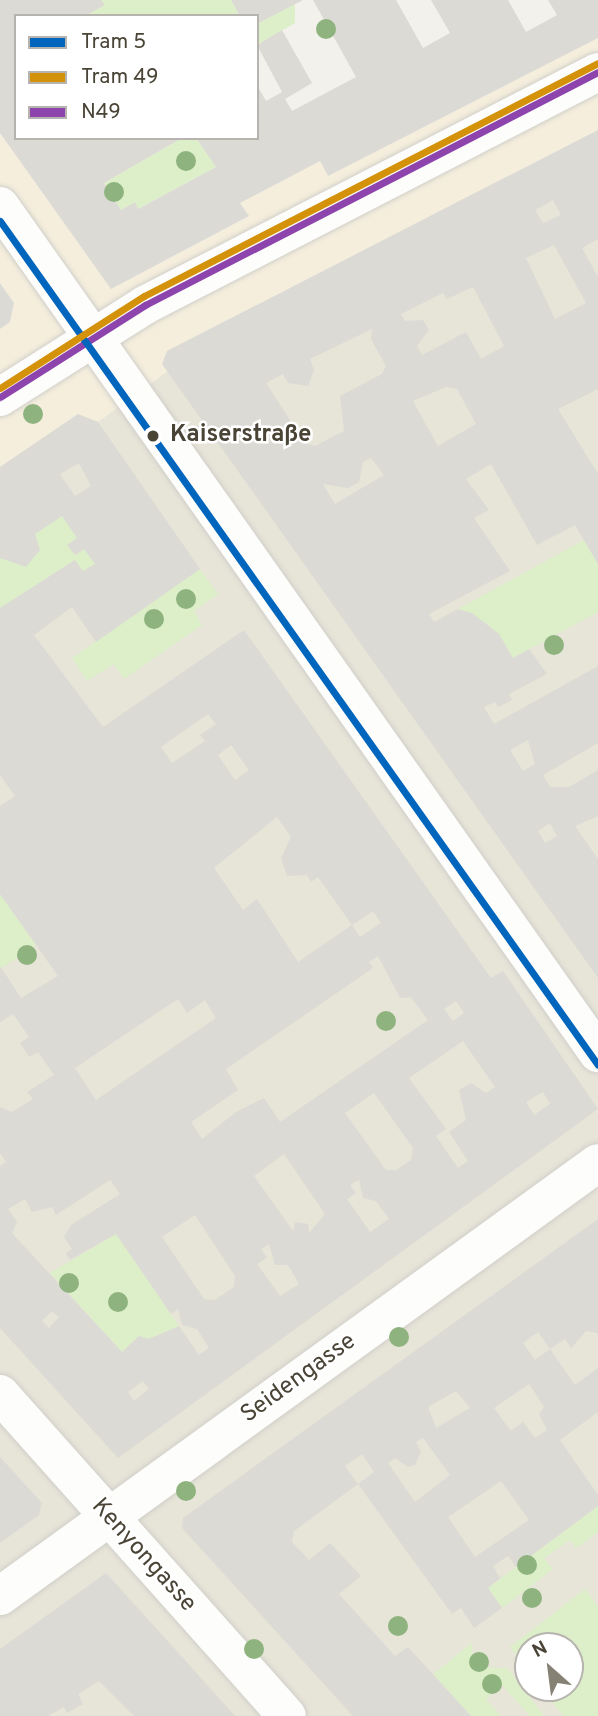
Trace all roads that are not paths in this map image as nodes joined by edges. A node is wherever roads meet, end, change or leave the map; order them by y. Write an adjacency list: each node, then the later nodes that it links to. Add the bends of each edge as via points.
1 (598, 72): 3 (street)
2 (0, 206): 3 (street)
3 (91, 336): 4 (street); 5 (street)
4 (0, 397)
5 (598, 1053)
6 (598, 1163): 8 (street, Seidengasse)
7 (0, 1394): 8 (street, Kenyongasse)
8 (108, 1517): 9 (street, Seidengasse); 10 (street, Kenyongasse)
9 (0, 1596)
10 (287, 1716)

